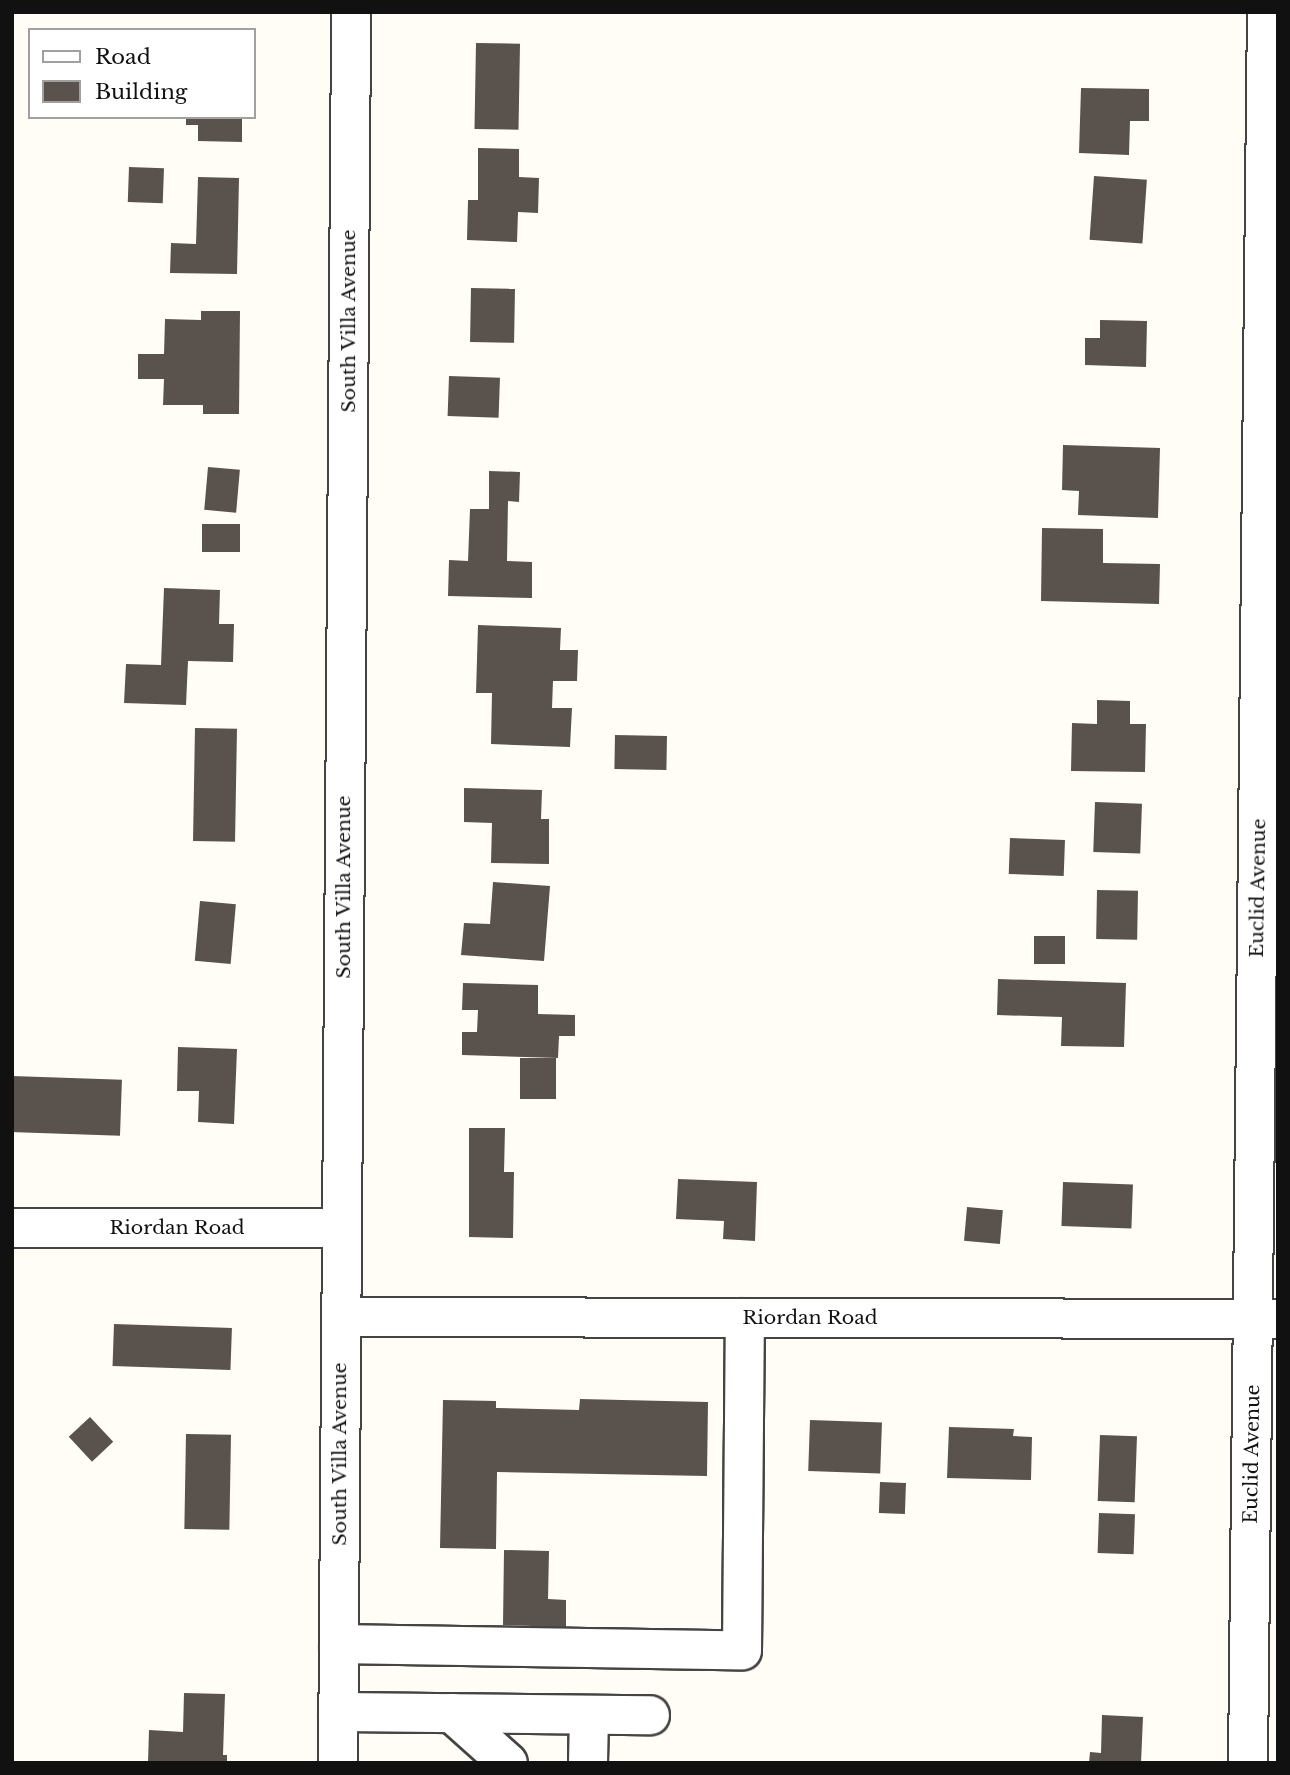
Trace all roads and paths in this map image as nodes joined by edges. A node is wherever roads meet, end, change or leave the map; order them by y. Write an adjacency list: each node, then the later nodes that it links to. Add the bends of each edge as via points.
1 (351, 12): 4 (street, South Villa Avenue)
2 (1267, 12): 7 (street, Euclid Avenue)
3 (12, 1228): 4 (street, Riordan Road)
4 (342, 1228): 5 (street, South Villa Avenue)
5 (341, 1317): 6 (street, Riordan Road); 8 (street, South Villa Avenue)
6 (745, 1318): 7 (street, Riordan Road); 8 (street, via 742,1650)
7 (1266, 1319): 16 (street, Euclid Avenue)
8 (339, 1644): 9 (street, South Villa Avenue)
9 (338, 1712): 10 (street); 13 (street, South Villa Avenue)
10 (452, 1713): 11 (street); 14 (street)
11 (589, 1715): 12 (street); 15 (street)
12 (650, 1715)
13 (338, 1763)
14 (508, 1763)
15 (588, 1763)
16 (1248, 1763)

